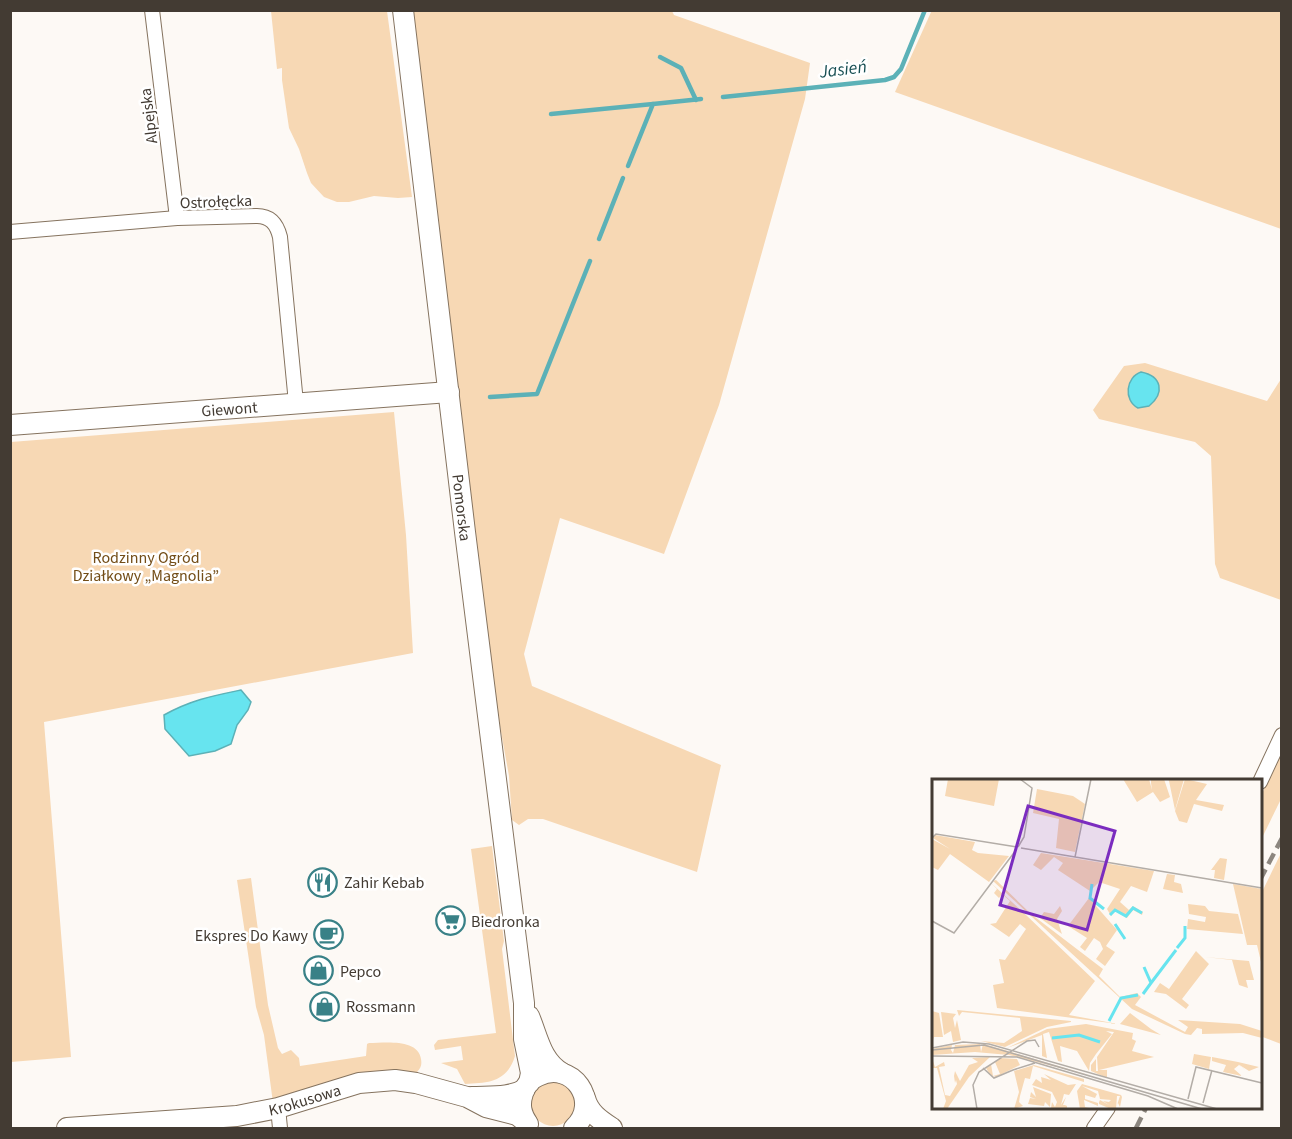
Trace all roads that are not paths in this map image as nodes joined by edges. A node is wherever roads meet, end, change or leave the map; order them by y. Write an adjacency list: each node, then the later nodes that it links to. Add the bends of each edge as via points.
1 (152, 10): 3 (street, Alpejska)
2 (403, 10): 5 (street, Pomorska)
3 (177, 218): 4 (street, Ostrołęcka); 6 (street, Ostrołęcka, via 264,216 278,228)
4 (10, 232)
5 (449, 392): 6 (street, Giewont); 10 (street, Pomorska)
6 (296, 403): 7 (street, Giewont)
7 (10, 425)
8 (1281, 735): 9 (street)
9 (1261, 779)
10 (524, 1003): 11 (street, Pomorska, via 547,1062); 12 (street, Pomorska, via 524,1039 531,1073)
11 (561, 1073): 12 (street, Krokusowa, via 540,1074); 14 (street, Pomorska, via 579,1085)
12 (527, 1086): 13 (street, Krokusowa, via 512,1095); 17 (street, Pomorska, via 521,1103)
13 (467, 1097): 15 (street, Krokusowa, via 416,1083 384,1080); 17 (street, Krokusowa, via 486,1107 517,1114)
14 (585, 1098): 20 (street, via 584,1113); 21 (street, Pomorska, via 595,1117)
15 (278, 1108): 18 (street, Krokusowa, via 219,1118); 19 (street)
16 (1107, 1109): 22 (street)
17 (529, 1126)
18 (67, 1128)
19 (280, 1128)
20 (574, 1128)
21 (612, 1128)
22 (1094, 1128)

